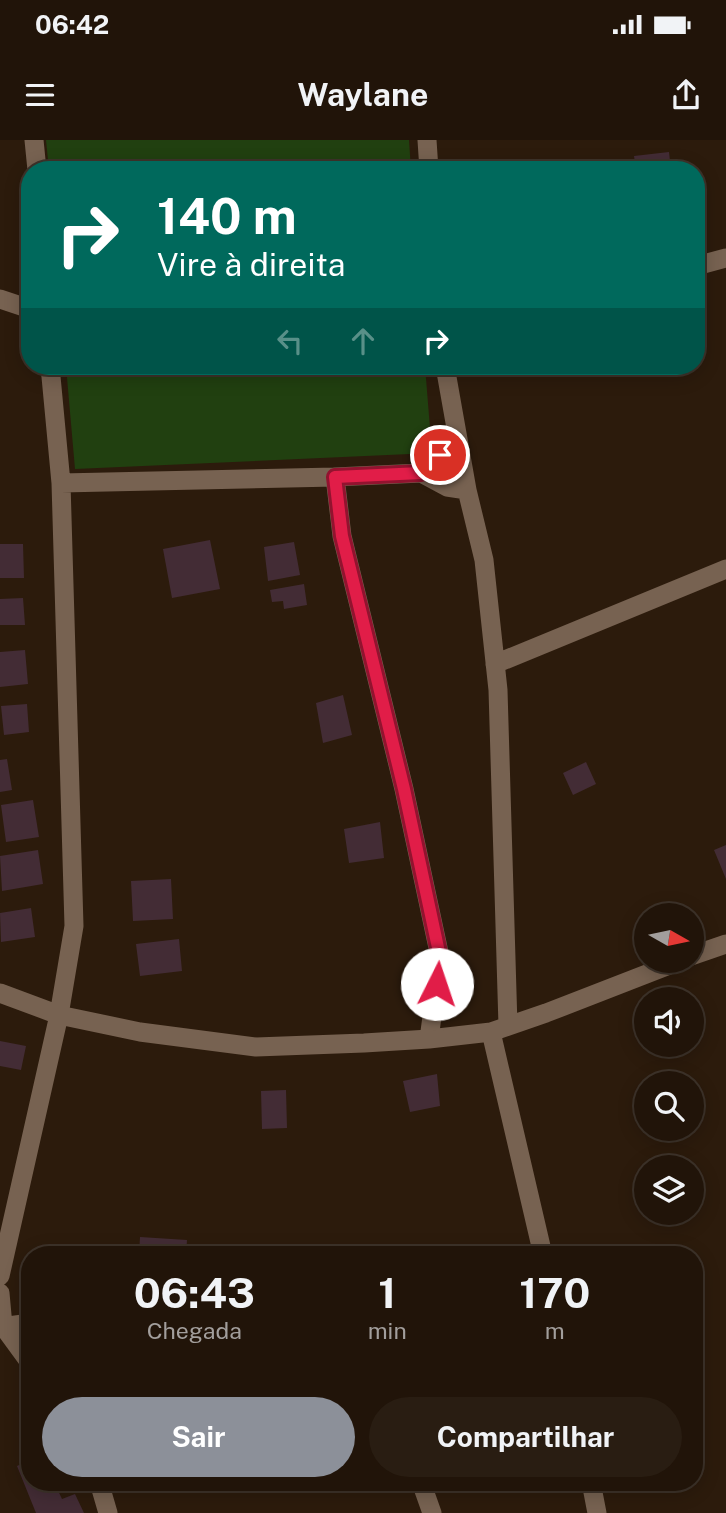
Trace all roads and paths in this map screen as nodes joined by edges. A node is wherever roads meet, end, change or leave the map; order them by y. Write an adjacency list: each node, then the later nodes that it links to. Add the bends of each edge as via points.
1 (34, 140): 3 (street)
2 (428, 140): 4 (street)
3 (36, 161)
4 (429, 161)
5 (726, 258): 6 (street)
6 (705, 264)
7 (0, 299): 8 (street)
8 (21, 306)
9 (51, 375): 14 (street)
10 (448, 375): 11 (street)
11 (458, 438): 12 (street); 15 (street)
12 (421, 473): 13 (street); 15 (street, via 447,487)
13 (335, 477): 14 (street); 24 (street, via 342,536 440,957)
14 (61, 483): 22 (street, via 74,926)
15 (467, 490): 17 (street, via 484,560)
16 (726, 569): 17 (street)
17 (495, 664): 23 (street)
18 (726, 944): 19 (street)
19 (704, 952)
20 (648, 973): 23 (street)
21 (0, 993): 22 (street)
22 (59, 1015): 24 (street, via 140,1032 256,1047); 26 (street)
23 (500, 1029): 24 (street); 25 (street)
24 (429, 1039)
25 (541, 1246)
26 (0, 1276)
27 (0, 1293): 29 (street)
28 (21, 1325): 29 (street)
29 (2, 1327): 30 (street)
30 (21, 1351)
31 (102, 1491): 34 (street)
32 (424, 1491): 35 (street)
33 (593, 1491): 36 (street)
34 (108, 1513)
35 (432, 1513)
36 (597, 1513)

